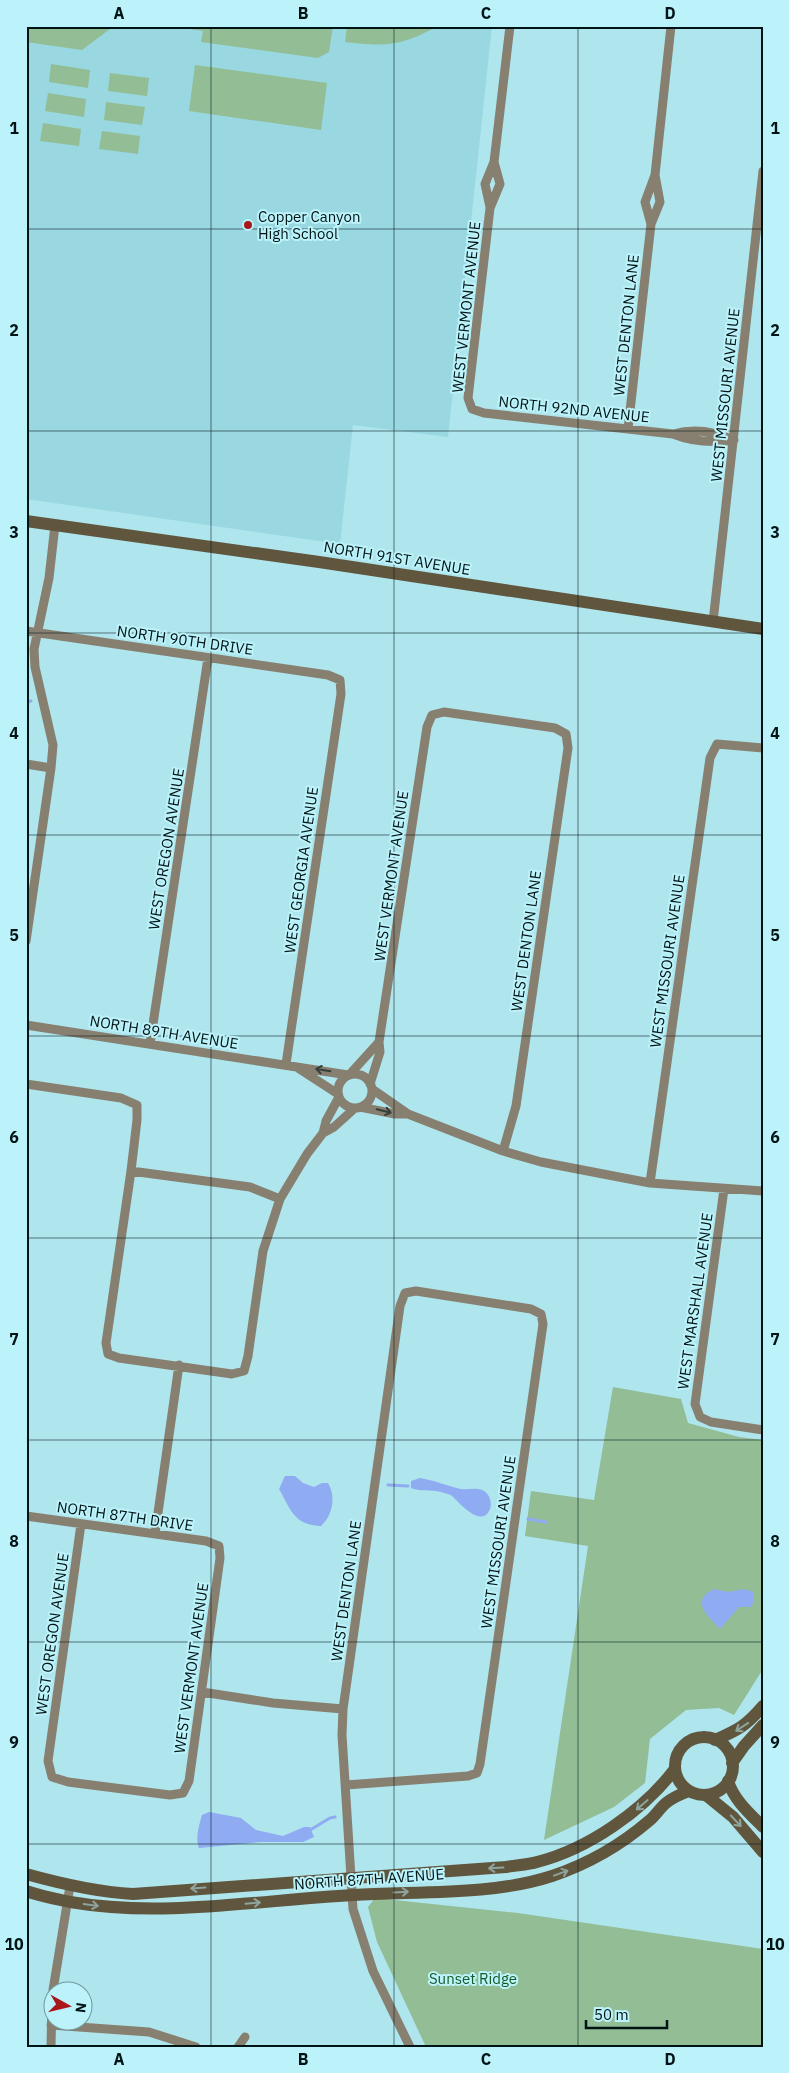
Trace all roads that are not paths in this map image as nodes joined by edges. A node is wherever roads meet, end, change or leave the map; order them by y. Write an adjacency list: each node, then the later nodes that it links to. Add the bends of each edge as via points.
1 (510, 26): 3 (street, WEST VERMONT AVENUE)
2 (671, 26): 5 (street, WEST DENTON LANE)
3 (494, 162): 6 (street, WEST VERMONT AVENUE, via 485,184); 6 (street, WEST VERMONT AVENUE, via 500,184)
4 (763, 171): 10 (street, WEST MISSOURI AVENUE)
5 (655, 175): 7 (street, WEST DENTON LANE, via 660,202); 7 (street, WEST DENTON LANE, via 645,202)
6 (490, 208): 8 (street, WEST VERMONT AVENUE, via 468,398)
7 (651, 224): 9 (street, WEST DENTON LANE)
8 (472, 409): 9 (street, NORTH 92ND AVENUE)
9 (628, 429): 10 (street, NORTH 92ND AVENUE, via 674,434 686,430 717,433)
10 (734, 440): 13 (street, WEST MISSOURI AVENUE)
11 (26, 521): 12 (street, NORTH 91ST AVENUE)
12 (56, 525): 13 (street, NORTH 91ST AVENUE); 16 (street)
13 (713, 622): 14 (street, NORTH 91ST AVENUE)
14 (763, 629)
15 (26, 631): 16 (street, NORTH 90TH DRIVE)
16 (37, 632): 17 (street, NORTH 90TH DRIVE); 22 (street, via 35,667 53,745)
17 (208, 658): 18 (street, NORTH 90TH DRIVE, via 328,675); 26 (street, WEST OREGON AVENUE)
18 (340, 680): 27 (street, WEST GEORGIA AVENUE, via 341,694)
19 (432, 715): 25 (street, WEST VERMONT AVENUE, via 427,727); 36 (street, WEST DENTON LANE, via 444,712 545,726 566,734 568,748 516,1106)
20 (763, 748): 38 (street, WEST MISSOURI AVENUE, via 717,744 710,758)
21 (26, 764): 22 (street)
22 (52, 768): 23 (street)
23 (26, 941)
24 (26, 1025): 26 (street, NORTH 89TH AVENUE)
25 (380, 1042): 29 (street); 31 (street, WEST VERMONT AVENUE)
26 (150, 1044): 27 (street, NORTH 89TH AVENUE)
27 (286, 1064): 28 (street, NORTH 89TH AVENUE)
28 (298, 1068): 29 (street, NORTH 89TH AVENUE, one-way to 28); 32 (street, NORTH 89TH AVENUE)
29 (349, 1074): 31 (street, via 365,1076); 32 (street, via 339,1083)
30 (26, 1084): 37 (street, via 121,1098 136,1105)
31 (371, 1086): 33 (street, via 368,1102); 34 (street)
32 (338, 1095): 33 (street, via 347,1106); 35 (street)
33 (358, 1107): 34 (street, one-way to 34); 35 (street)
34 (408, 1114): 36 (street)
35 (323, 1133): 41 (street)
36 (504, 1150): 38 (street, via 541,1162)
37 (131, 1172): 41 (street, via 250,1187); 43 (street, via 106,1343 108,1354)
38 (650, 1183): 39 (street)
39 (724, 1189): 40 (street); 44 (street, WEST MARSHALL AVENUE, via 695,1404 700,1417 711,1422)
40 (763, 1191)
41 (280, 1199): 43 (street, via 263,1251 244,1371 232,1374)
42 (541, 1314): 51 (street, WEST DENTON LANE, via 531,1309 416,1291 405,1293 400,1306); 57 (street, WEST MISSOURI AVENUE, via 543,1324 477,1773)
43 (179, 1365): 47 (street)
44 (763, 1430)
45 (26, 1516): 46 (street, NORTH 87TH DRIVE)
46 (81, 1524): 47 (street, NORTH 87TH DRIVE); 59 (street, WEST OREGON AVENUE, via 48,1761 52,1777 68,1782 170,1795)
47 (155, 1534): 48 (street, NORTH 87TH DRIVE, via 206,1541)
48 (219, 1546): 49 (street, WEST VERMONT AVENUE)
49 (202, 1692): 51 (street); 59 (street, WEST VERMONT AVENUE, via 189,1781)
50 (763, 1706): 53 (street, one-way to 53, via 737,1731)
51 (343, 1709): 57 (street, WEST DENTON LANE)
52 (763, 1725): 54 (street)
53 (715, 1740): 54 (street, via 727,1749); 55 (street, via 702,1738 688,1742 678,1753)
54 (732, 1763): 56 (street)
55 (675, 1769): 58 (street, via 682,1785); 64 (street, NORTH 87TH AVENUE, one-way to 64, via 655,1794 632,1813 572,1849 537,1862)
56 (728, 1781): 60 (street, via 715,1793); 61 (street, via 742,1807)
57 (346, 1785): 64 (street, WEST DENTON LANE)
58 (689, 1791): 60 (street); 67 (street, NORTH 87TH AVENUE, one-way to 58, via 477,1889 520,1884 551,1876 583,1865 611,1850 665,1804)
59 (183, 1793)
60 (706, 1795): 62 (street, one-way to 62, via 733,1817)
61 (763, 1827)
62 (763, 1852)
63 (26, 1874): 65 (street, NORTH 87TH AVENUE)
64 (351, 1878): 65 (street, NORTH 87TH AVENUE, one-way to 65, via 134,1894); 67 (street, WEST DENTON LANE)
65 (70, 1886): 68 (street)
66 (26, 1891): 68 (street, NORTH 87TH AVENUE)
67 (352, 1895): 68 (street, NORTH 87TH AVENUE, one-way to 67, via 160,1908 229,1906); 76 (street, via 359,1931 373,1971)
68 (67, 1901): 69 (street)
69 (55, 1980)
70 (92, 2028): 74 (street, via 149,2032)
71 (51, 2030): 73 (street)
72 (244, 2037): 75 (street)
73 (51, 2047)
74 (196, 2047)
75 (238, 2047)
76 (410, 2047)

